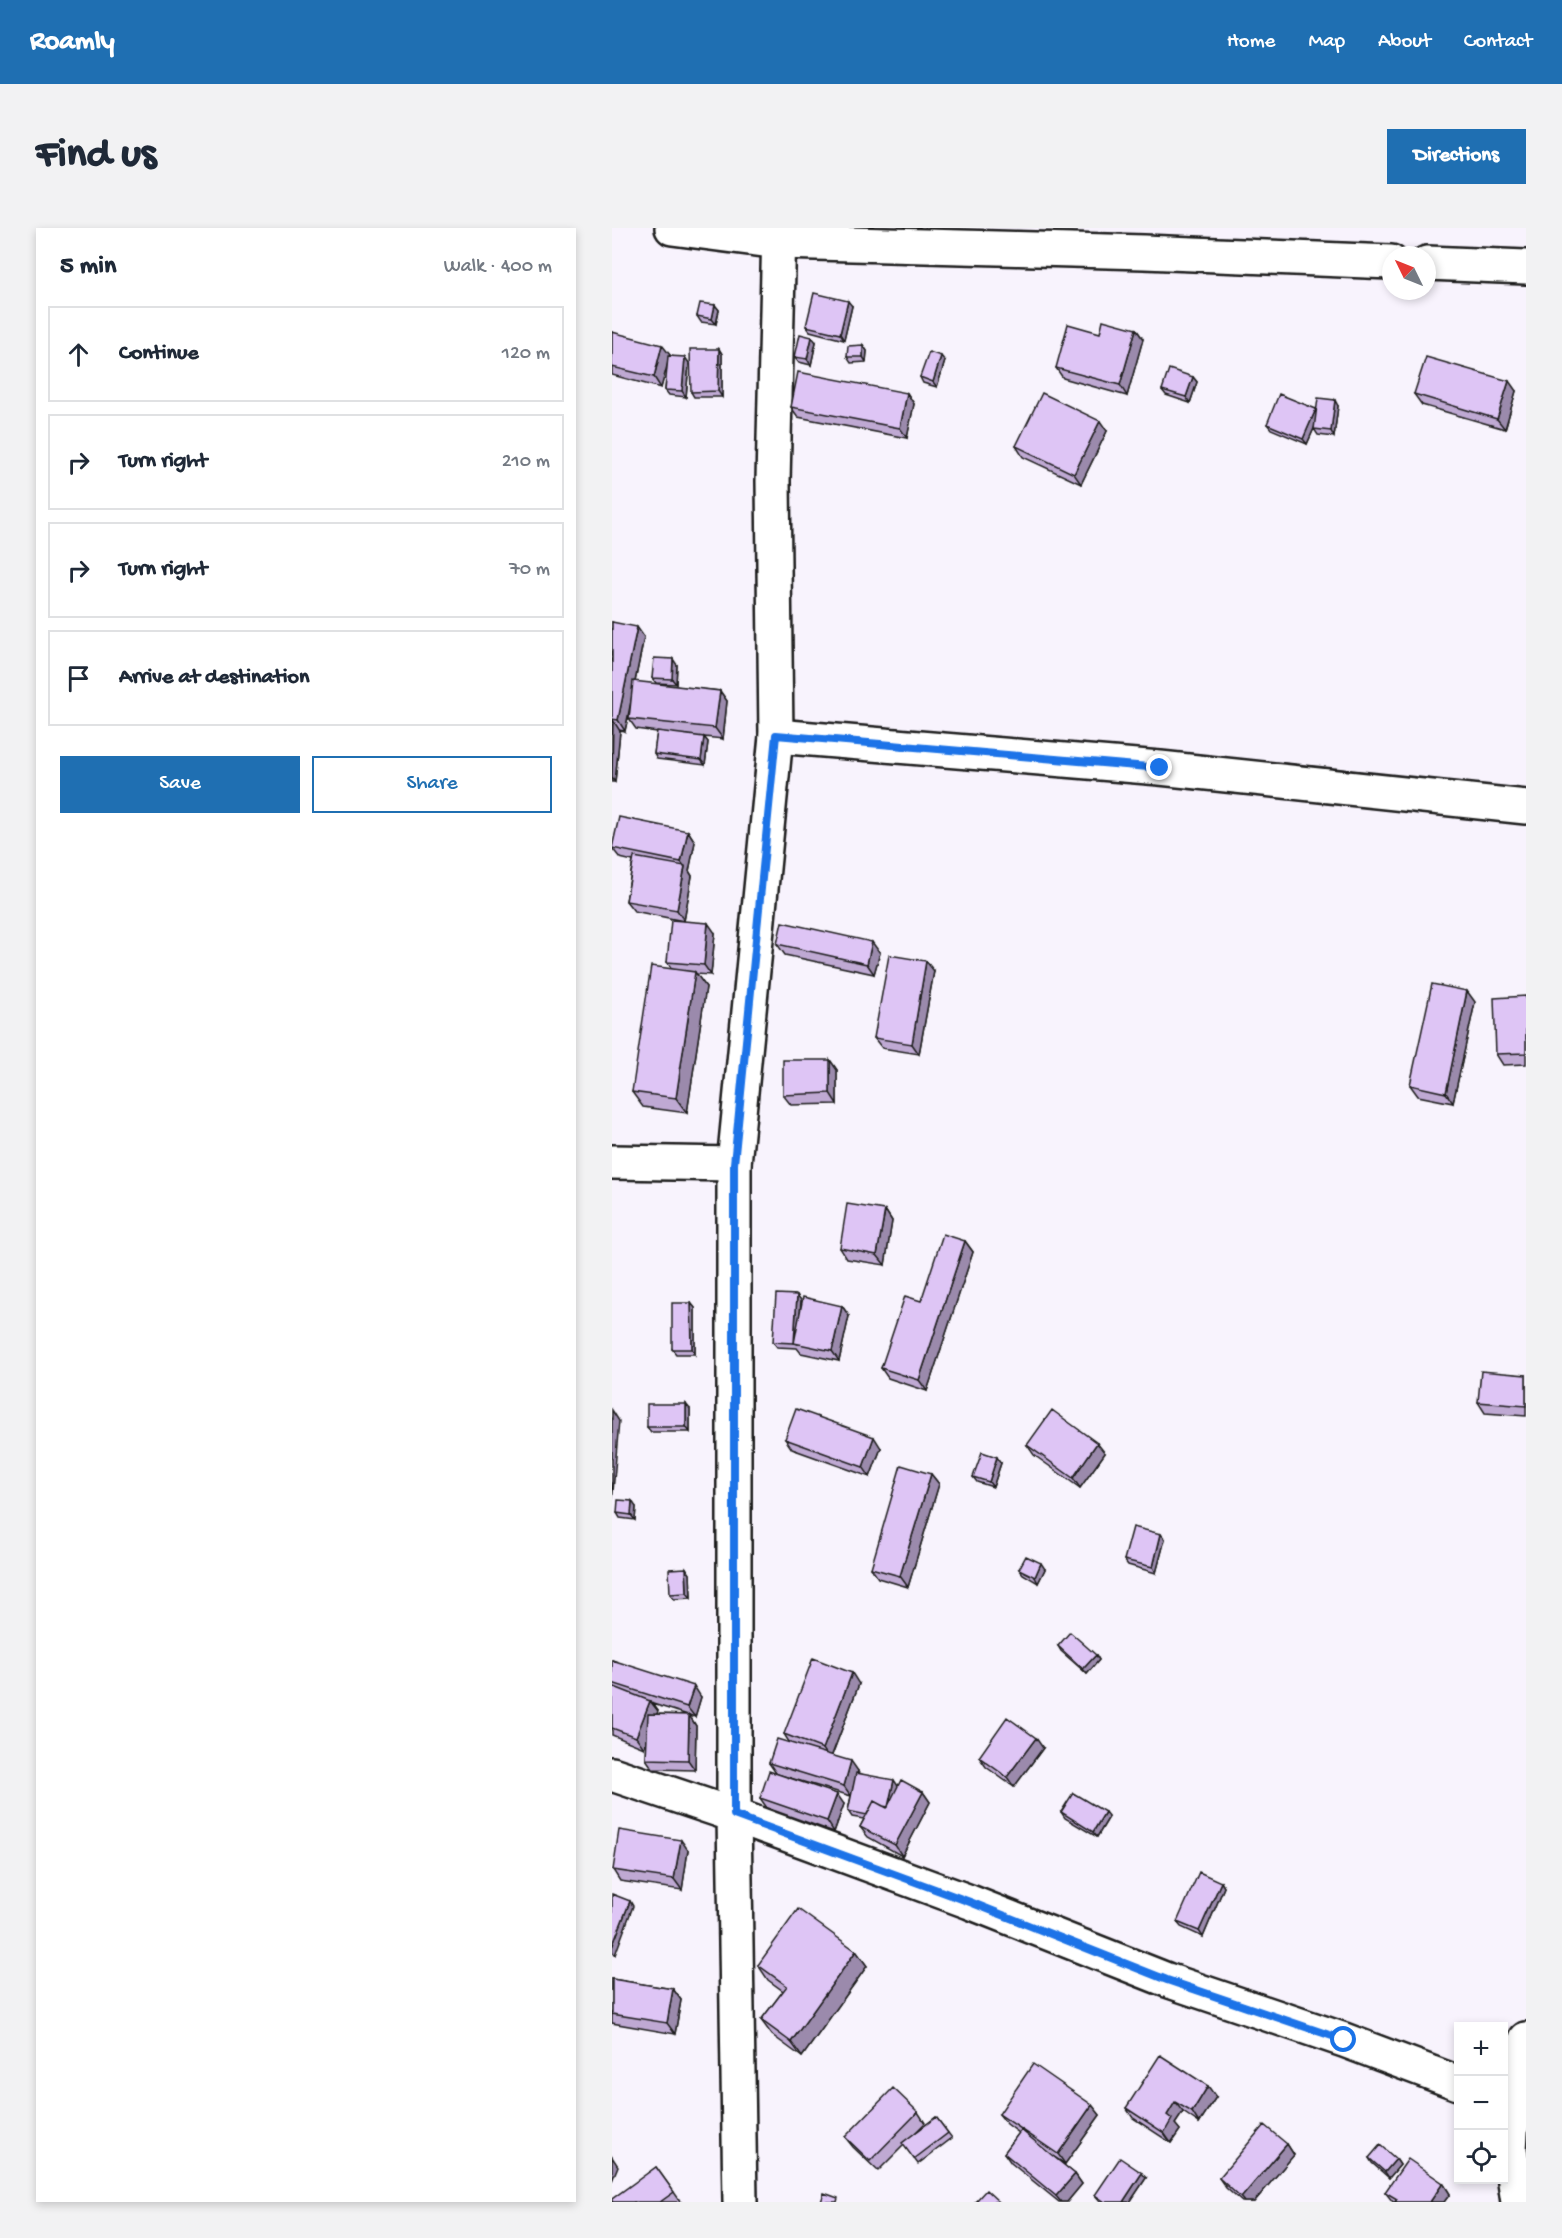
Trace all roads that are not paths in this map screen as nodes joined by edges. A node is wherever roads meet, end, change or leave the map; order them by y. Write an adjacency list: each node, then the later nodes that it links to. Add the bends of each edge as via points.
1 (672, 228): 2 (street)
2 (779, 235): 3 (street); 6 (street, via 773,482)
3 (1382, 262)
4 (1436, 263): 5 (street)
5 (1526, 267)
6 (776, 735): 7 (street, via 1160,768); 9 (street)
7 (1526, 807)
8 (612, 1162): 9 (street)
9 (734, 1164): 11 (street)
10 (612, 1774): 11 (street)
11 (734, 1815): 13 (street, via 1167,1980); 15 (street)
12 (1526, 2039): 14 (street)
13 (1454, 2081)
14 (1514, 2104): 16 (street, via 1510,2149)
15 (740, 2202)
16 (1518, 2202)

